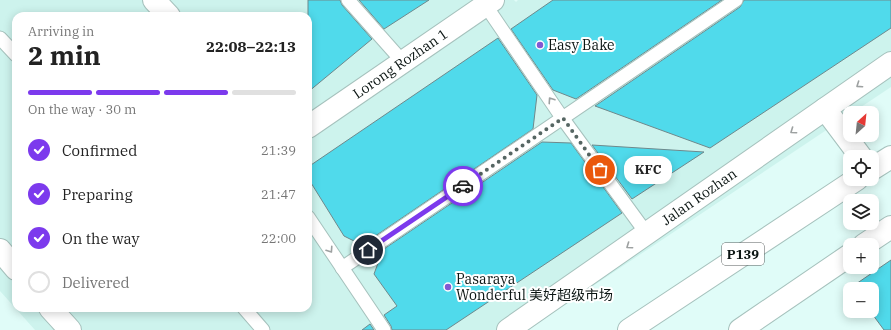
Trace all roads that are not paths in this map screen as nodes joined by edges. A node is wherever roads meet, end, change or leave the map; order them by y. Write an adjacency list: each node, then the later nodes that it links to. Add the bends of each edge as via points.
1 (154, 0): 5 (street)
2 (348, 0): 8 (lane)
3 (736, 0): 11 (lane)
4 (489, 3): 8 (street, Lorong Rozhan 1); 11 (lane, one-way to 4)
5 (165, 12)
6 (0, 38): 7 (lane)
7 (12, 52)
8 (403, 62): 12 (street, Lorong Rozhan 1)
9 (891, 63): 10 (street, Jalan Rozhan, one-way to 10)
10 (825, 109): 13 (street); 17 (street, Jalan Rozhan, one-way to 17)
11 (563, 118): 17 (lane); 22 (lane)
12 (312, 125)
13 (856, 150)
14 (846, 186): 29 (street, P139)
15 (312, 223): 22 (lane, one-way to 22)
16 (891, 226): 18 (street)
17 (647, 234): 28 (street, Jalan Rozhan, one-way to 28)
18 (874, 238)
19 (0, 250): 21 (street)
20 (843, 260): 30 (street)
21 (12, 264)
22 (342, 268): 27 (lane)
23 (54, 312): 25 (street)
24 (247, 312): 26 (lane)
25 (70, 330)
26 (263, 330)
27 (384, 330)
28 (508, 330)
29 (629, 330)
30 (740, 330)

